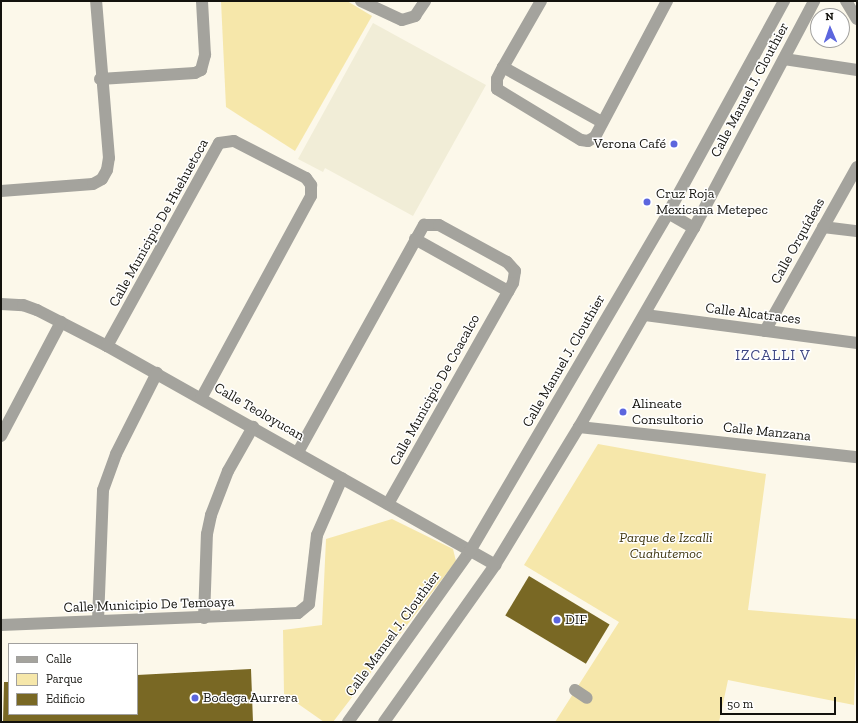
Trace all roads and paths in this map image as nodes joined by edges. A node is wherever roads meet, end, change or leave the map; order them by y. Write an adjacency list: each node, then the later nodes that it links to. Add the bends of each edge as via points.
1 (96, 1): 14 (street)
2 (202, 1): 14 (street, via 205,55 201,70 195,73)
3 (361, 1): 4 (street, via 402,20 415,16)
4 (425, 1)
5 (541, 1): 12 (street)
6 (667, 1): 15 (street)
7 (784, 1): 18 (street, Calle Manuel J. Clouthier)
8 (814, 1): 11 (street, Calle Manuel J. Clouthier)
9 (846, 1): 10 (street)
10 (857, 19)
11 (784, 60): 13 (street); 20 (street, Calle Manuel J. Clouthier)
12 (503, 67): 15 (street); 15 (street, via 497,79 499,92 581,140 592,140)
13 (857, 70)
14 (100, 79): 17 (street, via 109,158 102,180 80,186)
15 (602, 122)
16 (857, 167): 19 (street, Calle Orquídeas)
17 (1, 191)
18 (668, 213): 20 (street); 39 (street, Calle Manuel J. Clouthier)
19 (823, 227): 21 (street); 27 (street, Calle Orquídeas)
20 (694, 228): 25 (street, Calle Manuel J. Clouthier)
21 (857, 231)
22 (414, 238): 23 (street); 23 (street, Calle Municipio De Coacalco, via 424,225 436,224 507,262 515,271); 35 (street, Calle Municipio De Coacalco)
23 (508, 291): 38 (street, Calle Municipio De Coacalco)
24 (1, 304): 26 (street, Calle Teoloyucan, via 23,305)
25 (645, 315): 27 (street, Calle Alcatraces); 33 (street, Calle Manuel J. Clouthier)
26 (61, 322): 29 (street, Calle Teoloyucan); 34 (street)
27 (765, 331): 28 (street, Calle Alcatraces)
28 (857, 343)
29 (107, 346): 30 (street, Calle Teoloyucan); 31 (street, Calle Municipio De Huehuetoca, via 219,143 234,141 306,178 311,185 311,196)
30 (157, 373): 31 (street, Calle Teoloyucan); 42 (street, via 116,454 103,490)
31 (202, 397): 32 (street, Calle Teoloyucan)
32 (253, 427): 35 (street, Calle Teoloyucan); 41 (street, via 228,471 211,515 207,534)
33 (579, 427): 36 (street, Calle Manzana); 40 (street, Calle Manuel J. Clouthier)
34 (1, 436)
35 (298, 452): 37 (street, Calle Teoloyucan)
36 (857, 457)
37 (342, 478): 38 (street, Calle Teoloyucan); 41 (street, Calle Municipio De Temoaya, via 317,535 309,604 298,614)
38 (388, 504): 39 (street, Calle Teoloyucan)
39 (470, 551): 40 (street, Calle Teoloyucan); 46 (street, Calle Manuel J. Clouthier)
40 (495, 565): 47 (street, Calle Manuel J. Clouthier)
41 (204, 618): 42 (street, Calle Municipio De Temoaya)
42 (98, 621): 43 (street, Calle Municipio De Temoaya)
43 (1, 625)
44 (575, 690): 45 (street)
45 (587, 698)
46 (348, 722)
47 (384, 722)

